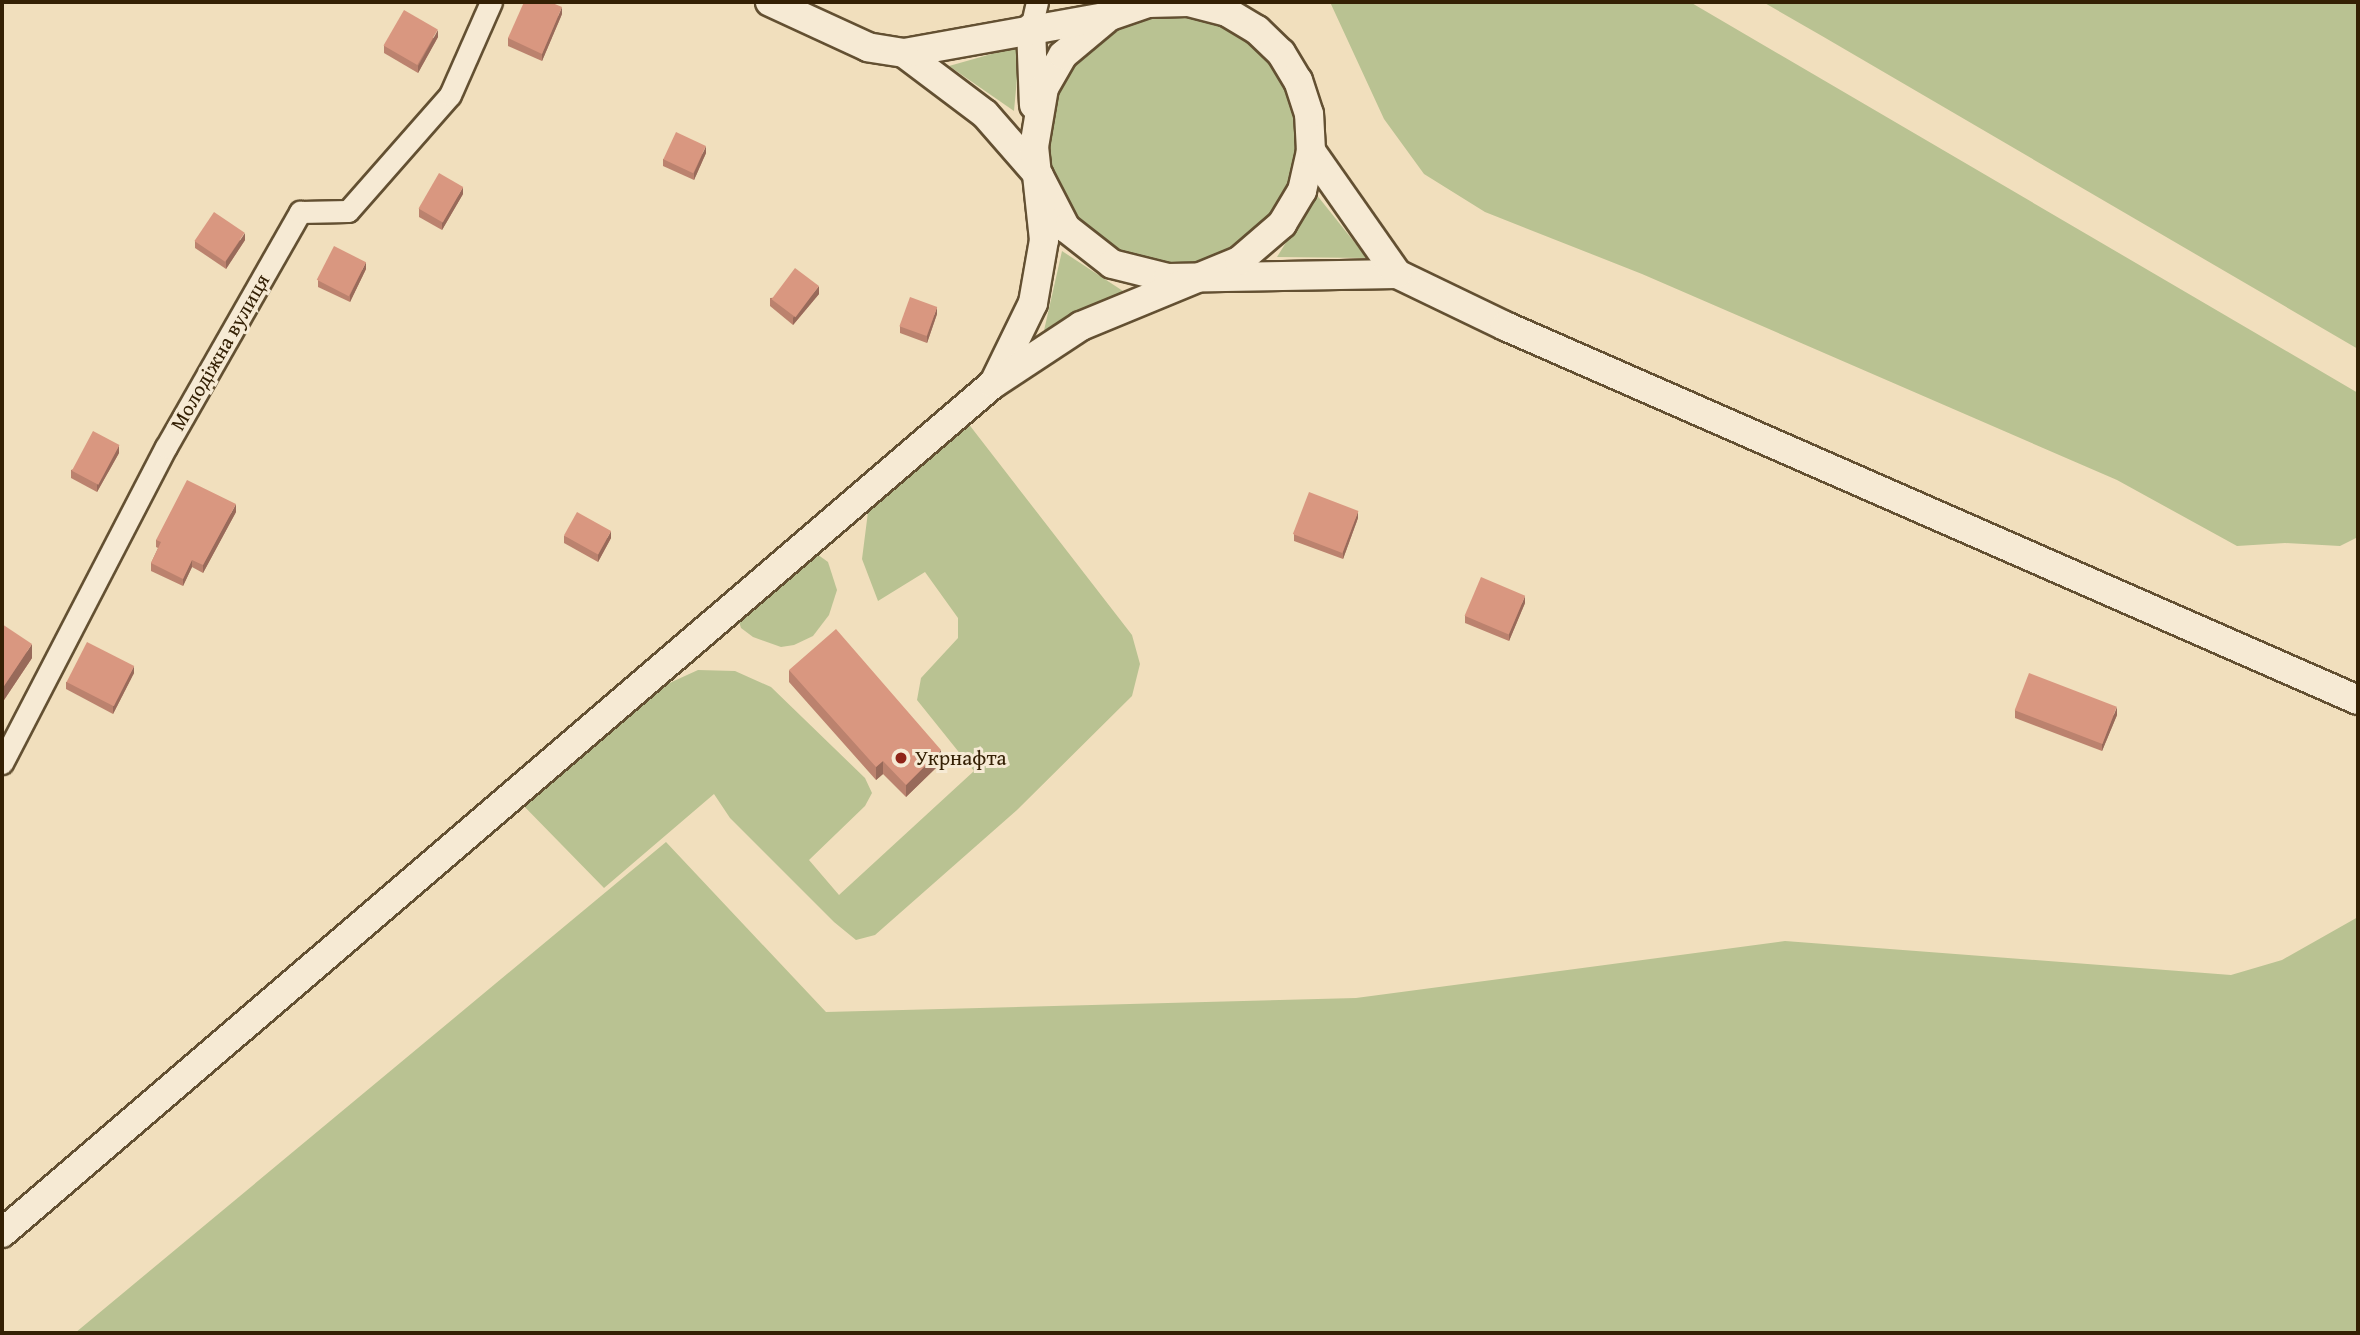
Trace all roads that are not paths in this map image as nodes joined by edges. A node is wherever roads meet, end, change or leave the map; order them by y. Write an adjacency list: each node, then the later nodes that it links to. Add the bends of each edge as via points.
1 (491, 2): 14 (street, Молодіжна вулиця, via 450,95 348,211 300,212 166,447)
2 (770, 2): 6 (street, via 868,47)
3 (1148, 3): 5 (street); 8 (street, via 1188,2 1227,12 1257,30 1281,53 1298,80 1309,114)
4 (1034, 15): 5 (street); 6 (street); 7 (street)
5 (1111, 16): 7 (street, via 1084,33 1063,55 1044,88)
6 (904, 53): 9 (street, via 985,114)
7 (1035, 122): 9 (street)
8 (1311, 151): 10 (street, via 1302,191 1282,224 1239,261); 11 (street)
9 (1039, 176): 10 (street, via 1066,228 1112,264 1168,278); 12 (street, via 1044,240 1033,303)
10 (1206, 274): 11 (street); 12 (street, via 1081,326)
11 (1397, 274): 13 (street, via 1505,326)
12 (993, 384): 15 (street)
13 (2358, 700)
14 (2, 763)
15 (2, 1233)

